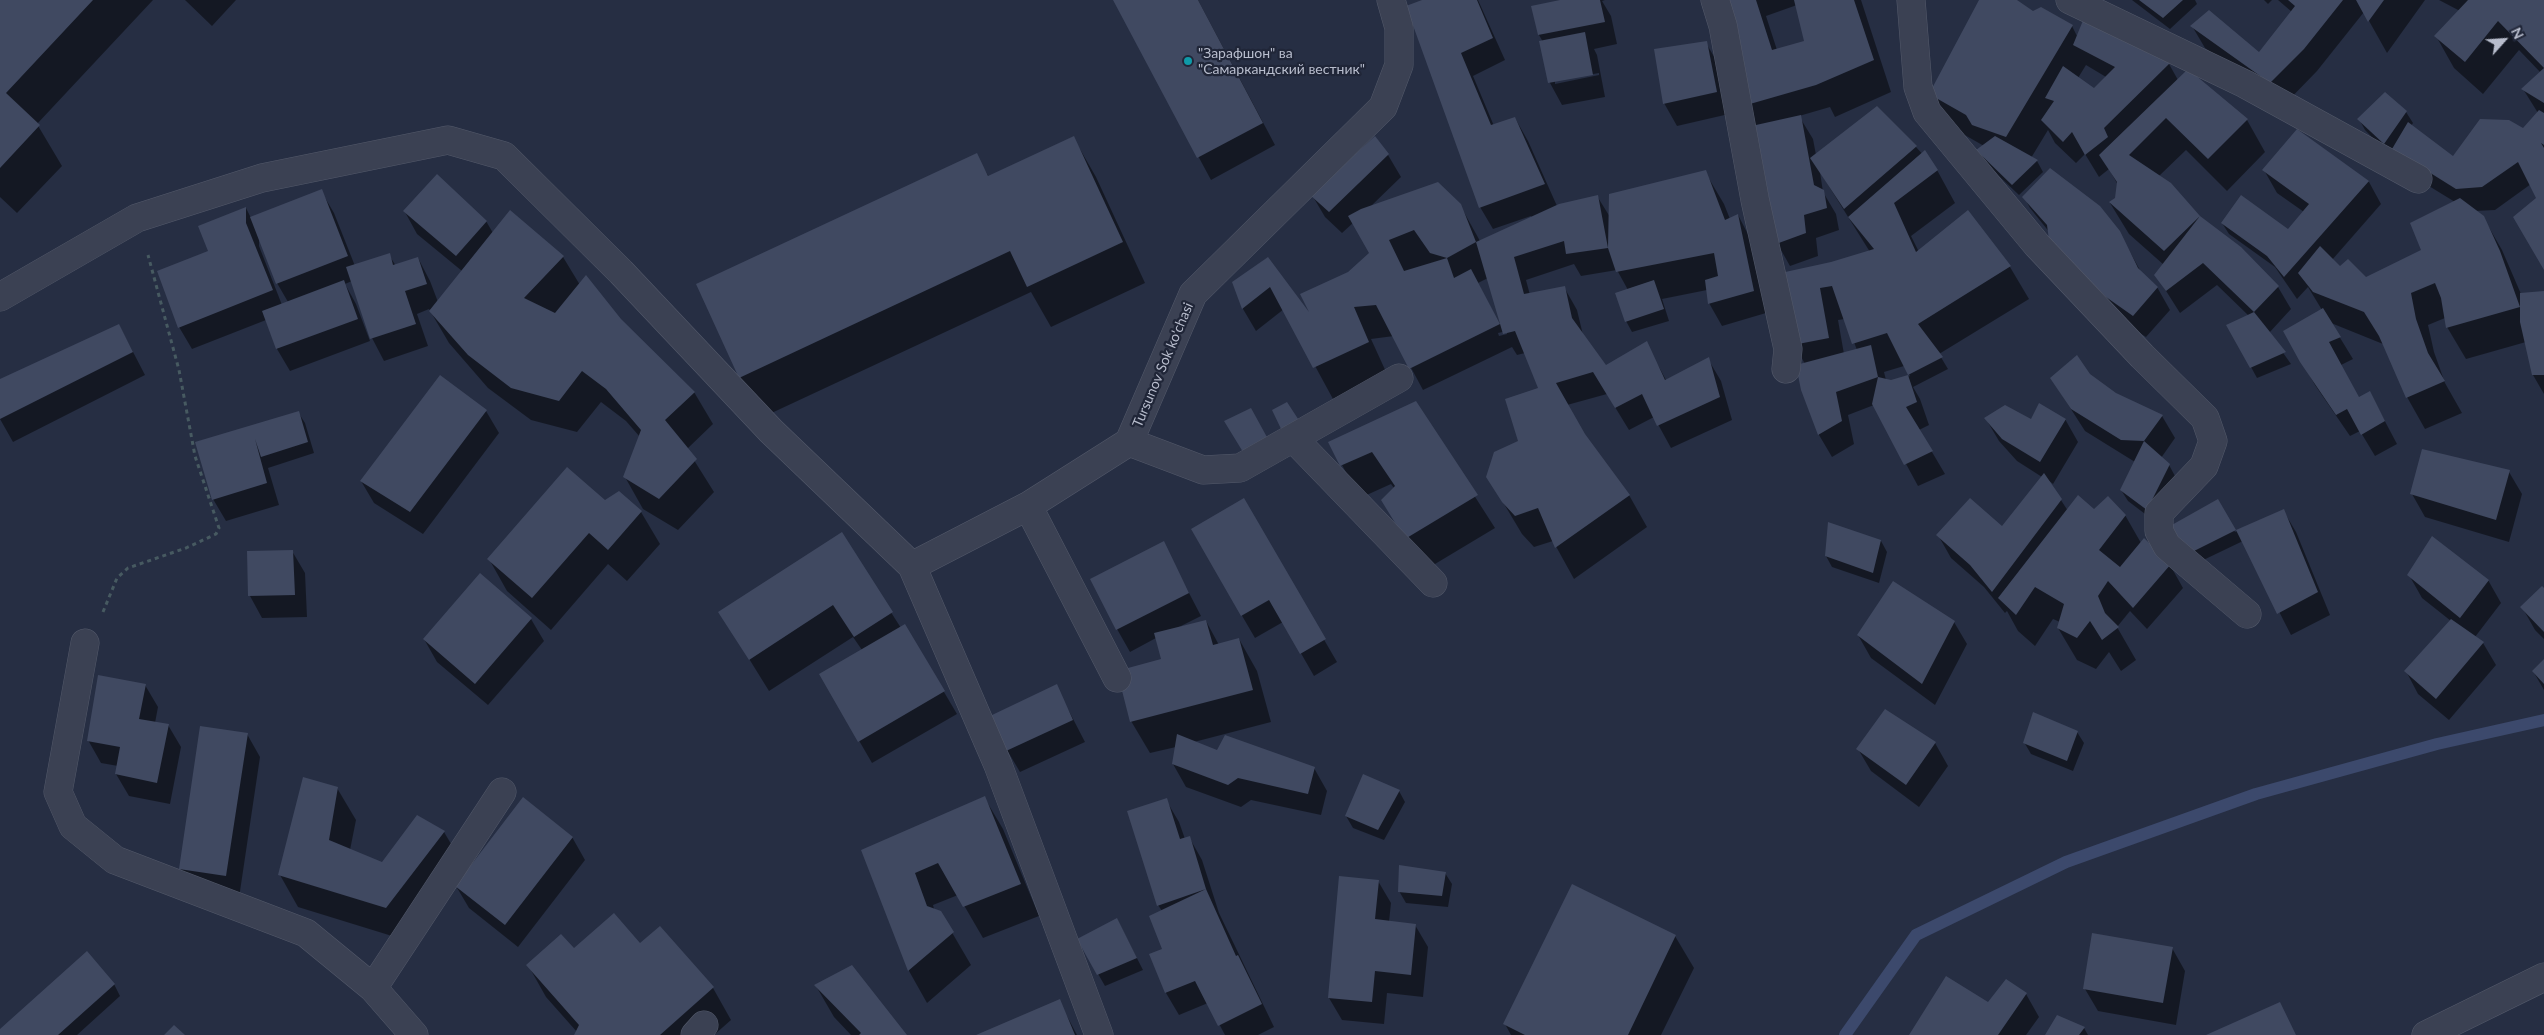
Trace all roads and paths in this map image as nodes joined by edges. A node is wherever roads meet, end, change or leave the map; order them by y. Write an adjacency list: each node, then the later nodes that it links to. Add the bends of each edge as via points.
1 (1391, 0): 11 (street, Tursunov Sok ko'chasi, via 1399,28 1399,65 1383,107 1193,294)
2 (1715, 0): 8 (street, via 1723,26 1755,200 1788,349)
3 (1911, 0): 15 (street, via 1918,87 1927,112 2037,245 2205,418 2213,441 2204,466 2159,513 2159,531 2168,546)
4 (2070, 0): 5 (street, via 2245,84)
5 (2418, 179)
6 (137, 218): 7 (street); 13 (street, via 262,178 448,140 504,156 622,272 771,431); 16 (path, via 179,370 195,456 219,528 216,534 186,548 128,568 117,578)
7 (0, 297)
8 (1786, 368)
9 (1399, 378): 10 (street)
10 (1293, 438): 11 (street, via 1240,468 1203,470); 14 (street)
11 (1129, 442): 12 (street, Tursunov Sok ko'chasi)
12 (1028, 506): 13 (street, Tursunov Sok ko'chasi); 17 (street)
13 (912, 566): 22 (street, via 998,765)
14 (1433, 583)
15 (2248, 614)
16 (85, 643): 20 (street, via 58,792 72,826 115,860 306,933)
17 (1118, 678)
18 (502, 792): 20 (street)
19 (2544, 977): 23 (street)
20 (373, 988): 21 (street)
21 (414, 1035)
22 (1099, 1035)
23 (2426, 1035)

